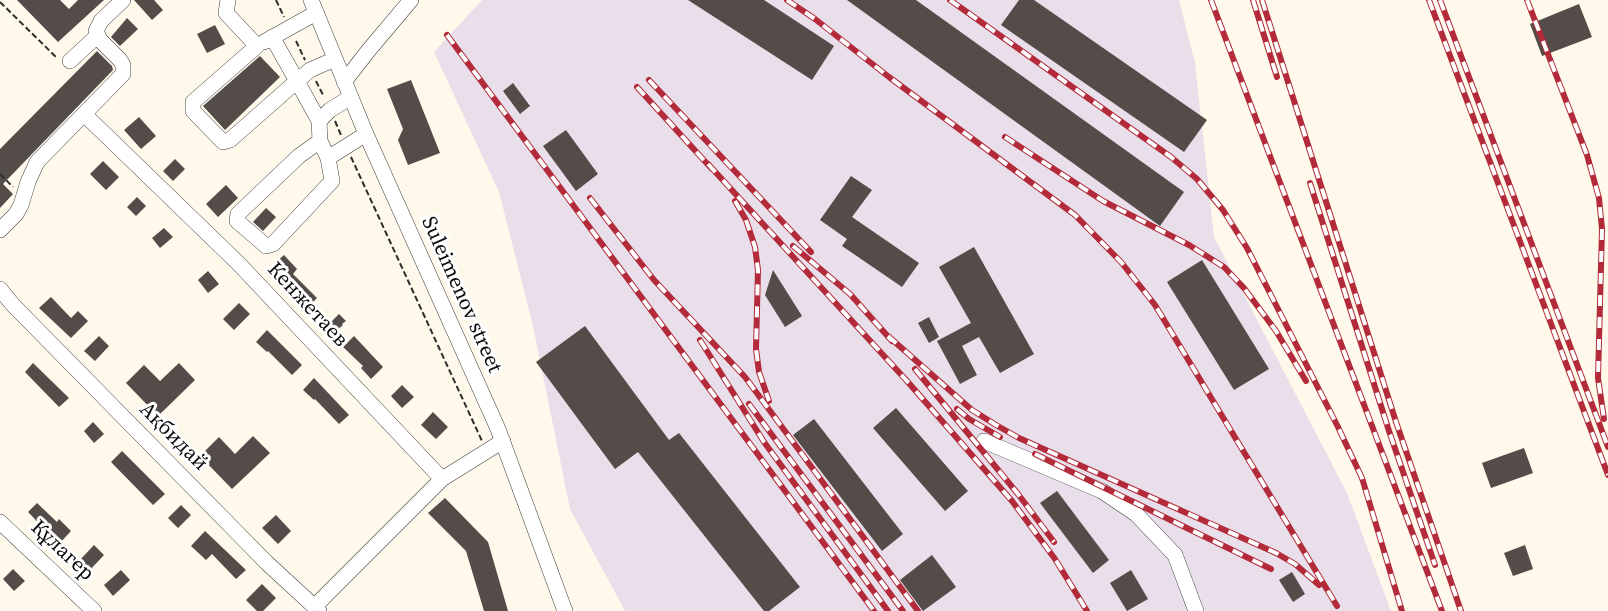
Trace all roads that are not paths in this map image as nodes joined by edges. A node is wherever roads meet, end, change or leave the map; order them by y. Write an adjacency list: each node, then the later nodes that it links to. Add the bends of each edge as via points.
1 (123, 0): 5 (street, via 100,21)
2 (228, 0): 7 (street, via 226,13)
3 (411, 0): 11 (street)
4 (314, 7): 6 (street); 8 (street, Suleimenov street)
5 (97, 36): 9 (street); 13 (street, via 120,60 124,70 121,78)
6 (272, 37): 7 (street); 10 (street)
7 (257, 46): 10 (street, via 193,102 193,111 223,142)
8 (335, 59): 10 (street, via 310,70); 11 (street, Suleimenov street)
9 (70, 61)
10 (297, 81): 14 (street)
11 (344, 82): 12 (street, Suleimenov street)
12 (351, 97): 14 (street); 15 (street, Suleimenov street)
13 (84, 114): 18 (street, via 37,162 21,206); 22 (street, Кенжетаев, via 239,264)
14 (325, 116): 16 (street)
15 (366, 134): 17 (street); 20 (street, Suleimenov street)
16 (320, 141): 17 (street); 17 (street, via 238,214 237,222 266,246 273,244 332,181)
17 (328, 158)
18 (0, 230)
19 (0, 289): 24 (street, Ақбидай, via 259,555)
20 (503, 441): 22 (street); 26 (street, Suleimenov street)
21 (984, 441): 27 (street, via 1102,491 1136,514 1175,555)
22 (442, 479): 24 (street)
23 (0, 522): 25 (street, Құлагер)
24 (317, 609)
25 (94, 611)
26 (565, 611)
27 (1196, 611)

